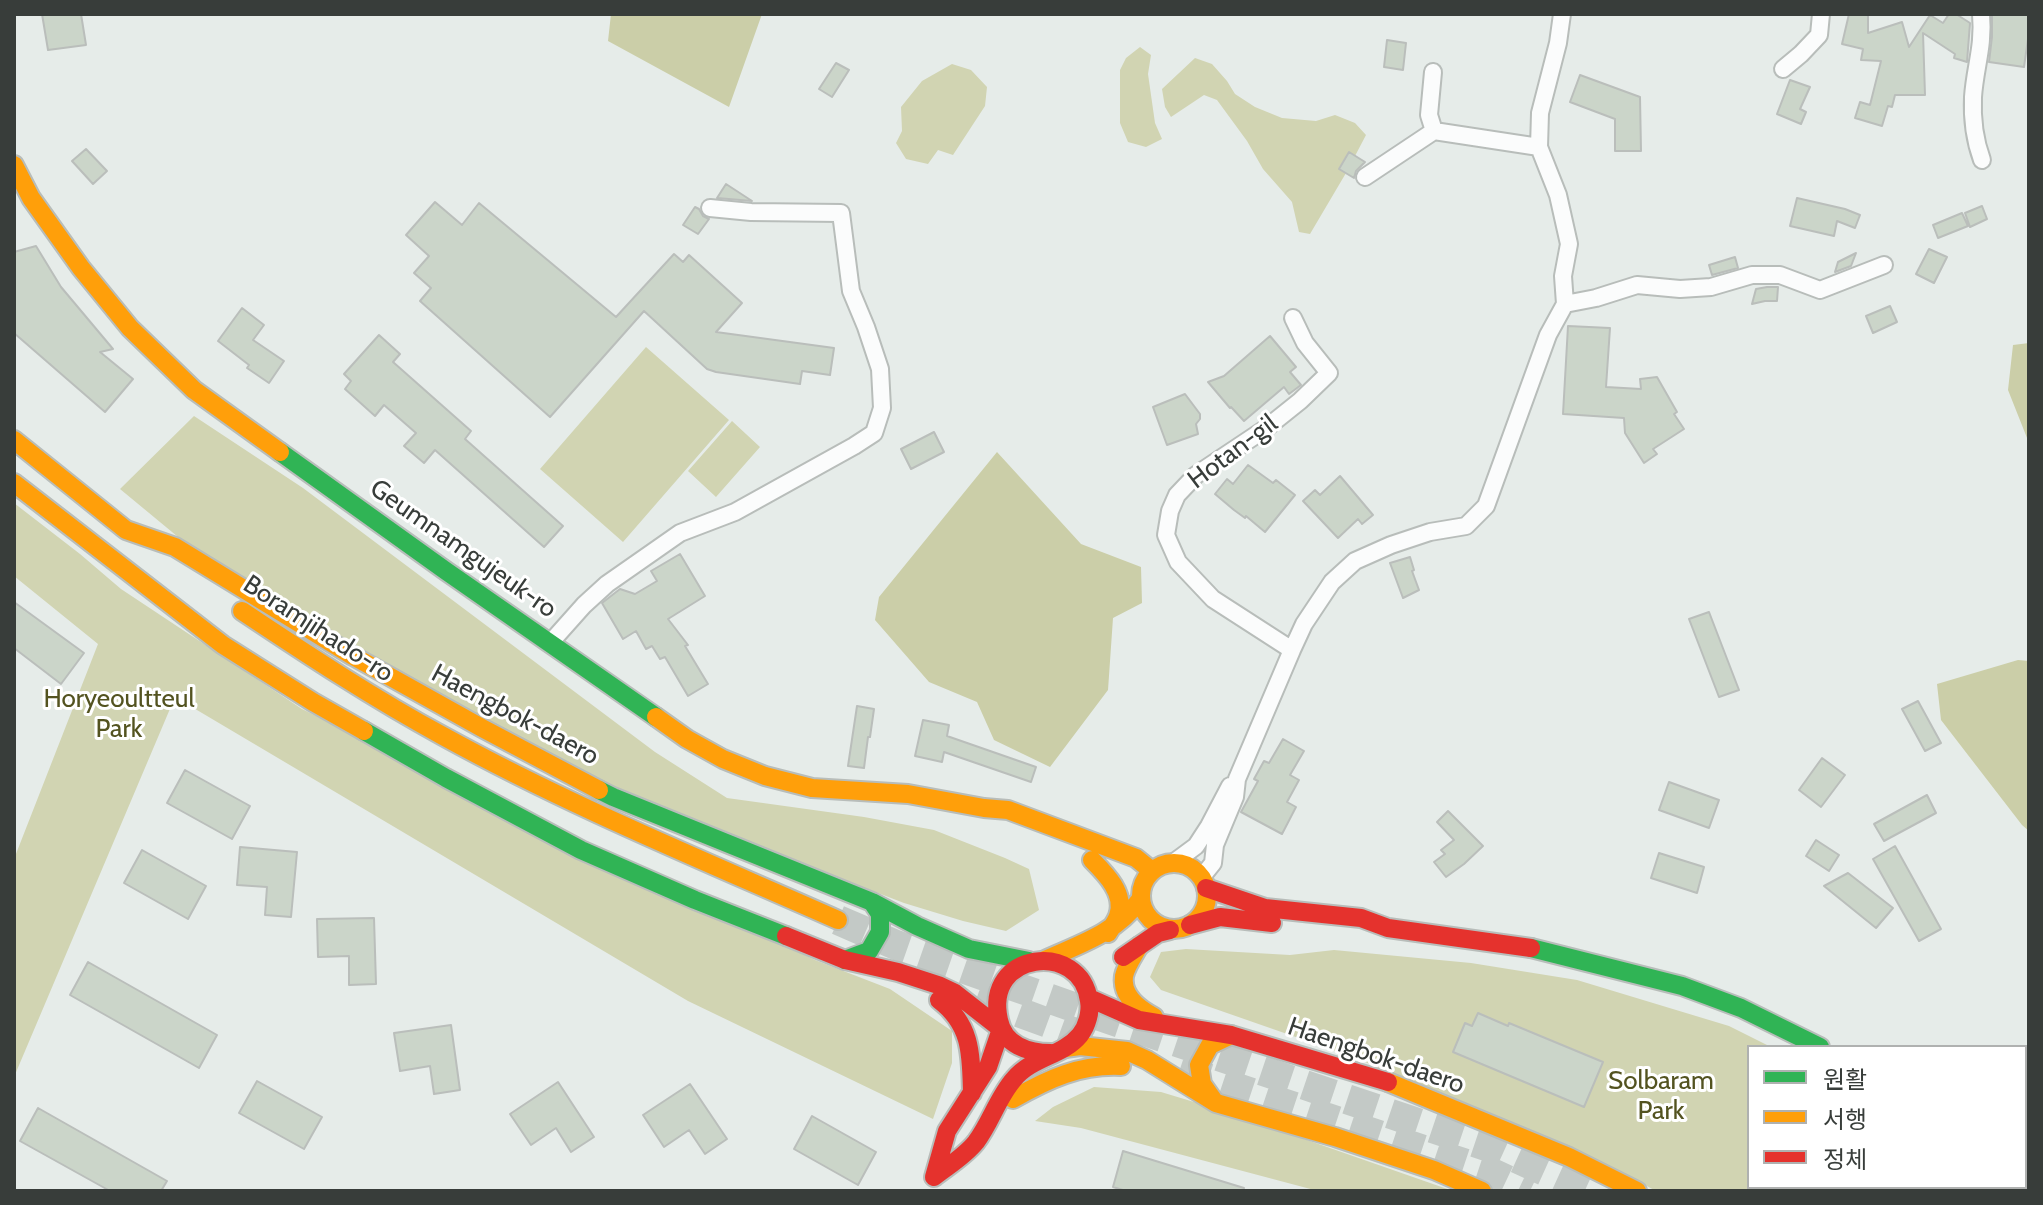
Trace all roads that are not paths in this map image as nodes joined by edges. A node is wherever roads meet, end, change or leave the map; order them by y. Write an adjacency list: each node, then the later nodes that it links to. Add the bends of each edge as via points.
1 (1562, 14): 7 (street, via 1540,113)
2 (1821, 14): 4 (street, via 1819,35)
3 (1981, 14): 8 (street, via 1983,35 1973,97 1975,143)
4 (1783, 69)
5 (1433, 72): 6 (street, via 1429,115)
6 (1434, 131): 7 (street); 10 (street)
7 (1539, 147): 13 (street, via 1569,244)
8 (1982, 160)
9 (14, 165): 21 (main road, Geumnamgujeuk-ro, via 81,268 130,328 194,390)
10 (1365, 177)
11 (710, 208): 21 (street, via 841,213 851,291 880,369 882,408 874,433 735,512 680,533 607,584)
12 (1884, 265): 13 (street, via 1820,290 1780,275 1752,275 1711,287 1637,285)
13 (1565, 304): 22 (street, via 1548,335 1486,506 1466,526 1430,532 1355,561 1332,582)
14 (1293, 318): 22 (street, Hotan-gil, via 1329,373 1265,429 1196,475 1177,495 1166,535 1178,562 1213,599)
15 (14, 440): 17 (main road, Haengbok-daero)
16 (14, 483): 18 (main road)
17 (126, 530): 19 (main road); 30 (main road, Haengbok-daero, via 175,547 353,656 613,797)
18 (109, 556): 36 (main road, Boramjihado-ro, via 339,705 465,774); 39 (main road, via 223,645 446,778 581,850)
19 (192, 578)
20 (231, 604): 31 (main road, Boramjihado-ro, via 348,682 473,752)
21 (551, 642): 24 (main road, Geumnamgujeuk-ro, via 687,739 765,776 812,788 908,794)
22 (1292, 650): 23 (street)
23 (1237, 779): 26 (street, via 1196,846); 28 (street)
24 (984, 808): 25 (main road, Geumnamgujeuk-ro, via 992,822); 27 (main road, Geumnamgujeuk-ro, via 1008,810 1136,858)
25 (1092, 860): 29 (main road, Geumnamgujeuk-ro, via 1136,883); 35 (main road, via 1112,881 1119,901)
26 (1173, 863): 27 (main road); 28 (main road, via 1194,870)
27 (1152, 871): 29 (main road)
28 (1204, 883): 32 (main road, via 1204,909); 33 (main road, via 1265,908 1361,918)
29 (1140, 900): 34 (main road, via 1150,920); 35 (main road)
30 (872, 902): 38 (main road, Haengbok-daero, via 969,949); 39 (main road, via 880,914 880,932 869,951)
31 (838, 920)
32 (1190, 925): 33 (main road, via 1220,917 1370,936); 34 (main road)
33 (1388, 928): 44 (main road, via 1520,945 1682,986)
34 (1170, 930): 37 (main road)
35 (1107, 934): 38 (main road)
36 (825, 940)
37 (1139, 946): 40 (main road, via 1124,955); 41 (main road, via 1124,976 1128,997 1141,1011)
38 (1037, 960): 40 (main road, via 1060,963 1084,984); 42 (main road, via 1014,969 1003,981 996,996)
39 (851, 962): 42 (main road, via 938,985); 46 (main road, via 952,1008 965,1026)
40 (1099, 987): 41 (main road, Haengbok-daero, via 1139,1020); 45 (main road, via 1085,1027)
41 (1173, 1027): 43 (main road, Haengbok-daero)
42 (1001, 1029): 45 (main road, via 1022,1049 1036,1054); 46 (main road)
43 (1231, 1035): 47 (main road, via 1210,1045 1199,1065 1202,1084); 51 (main road, Haengbok-daero, via 1400,1086)
44 (1816, 1045)
45 (1058, 1051): 47 (main road, via 1080,1046 1127,1051); 48 (main road, via 1023,1069)
46 (972, 1093): 49 (main road, via 947,1131)
47 (1216, 1103): 48 (main road, via 1143,1070 1104,1064 1048,1079); 50 (main road, via 1335,1137)
48 (996, 1109): 49 (main road, via 975,1144)
49 (930, 1184)
50 (1482, 1191)
51 (1637, 1191)

